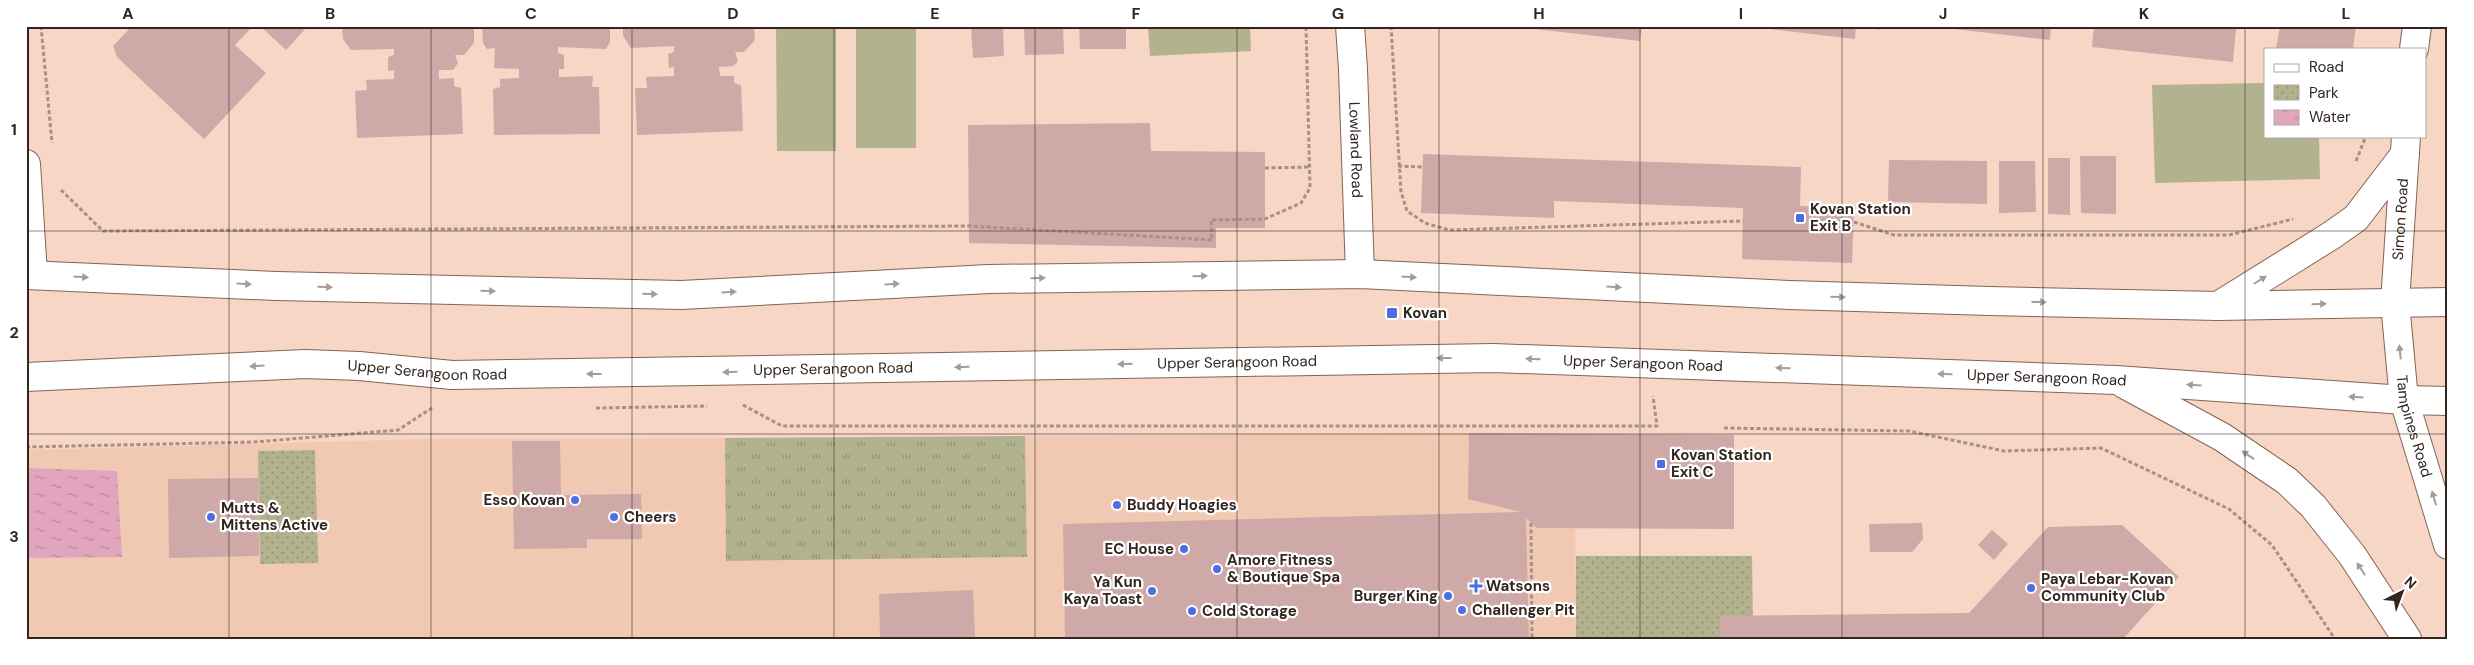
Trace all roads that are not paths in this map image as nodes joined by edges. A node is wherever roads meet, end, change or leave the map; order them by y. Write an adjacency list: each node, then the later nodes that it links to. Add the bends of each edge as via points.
1 (1350, 26): 7 (main road, Lowland Road)
2 (2417, 26): 3 (main road)
3 (2414, 48)
4 (2405, 145): 9 (main road, Simon Road); 10 (main road, one-way to 4, via 2356,218)
5 (26, 164): 6 (main road)
6 (30, 274): 7 (main road, one-way to 7, via 276,286 681,295 989,279)
7 (1360, 274): 10 (main road, one-way to 10, via 1789,295)
8 (2448, 302): 9 (main road)
9 (2395, 304): 10 (main road, one-way to 9); 13 (main road, Tampines Road, one-way to 9)
10 (2218, 306)
11 (26, 377): 12 (main road, Upper Serangoon Road, one-way to 11, via 1493,358 462,375 305,364)
12 (2116, 380): 13 (main road, Upper Serangoon Road, one-way to 12); 16 (main road, one-way to 12, via 2352,555 2313,506 2287,481 2222,437)
13 (2404, 400): 14 (main road, Upper Serangoon Road); 15 (main road, Tampines Road, one-way to 13)
14 (2448, 401)
15 (2448, 545)
16 (2407, 639)

